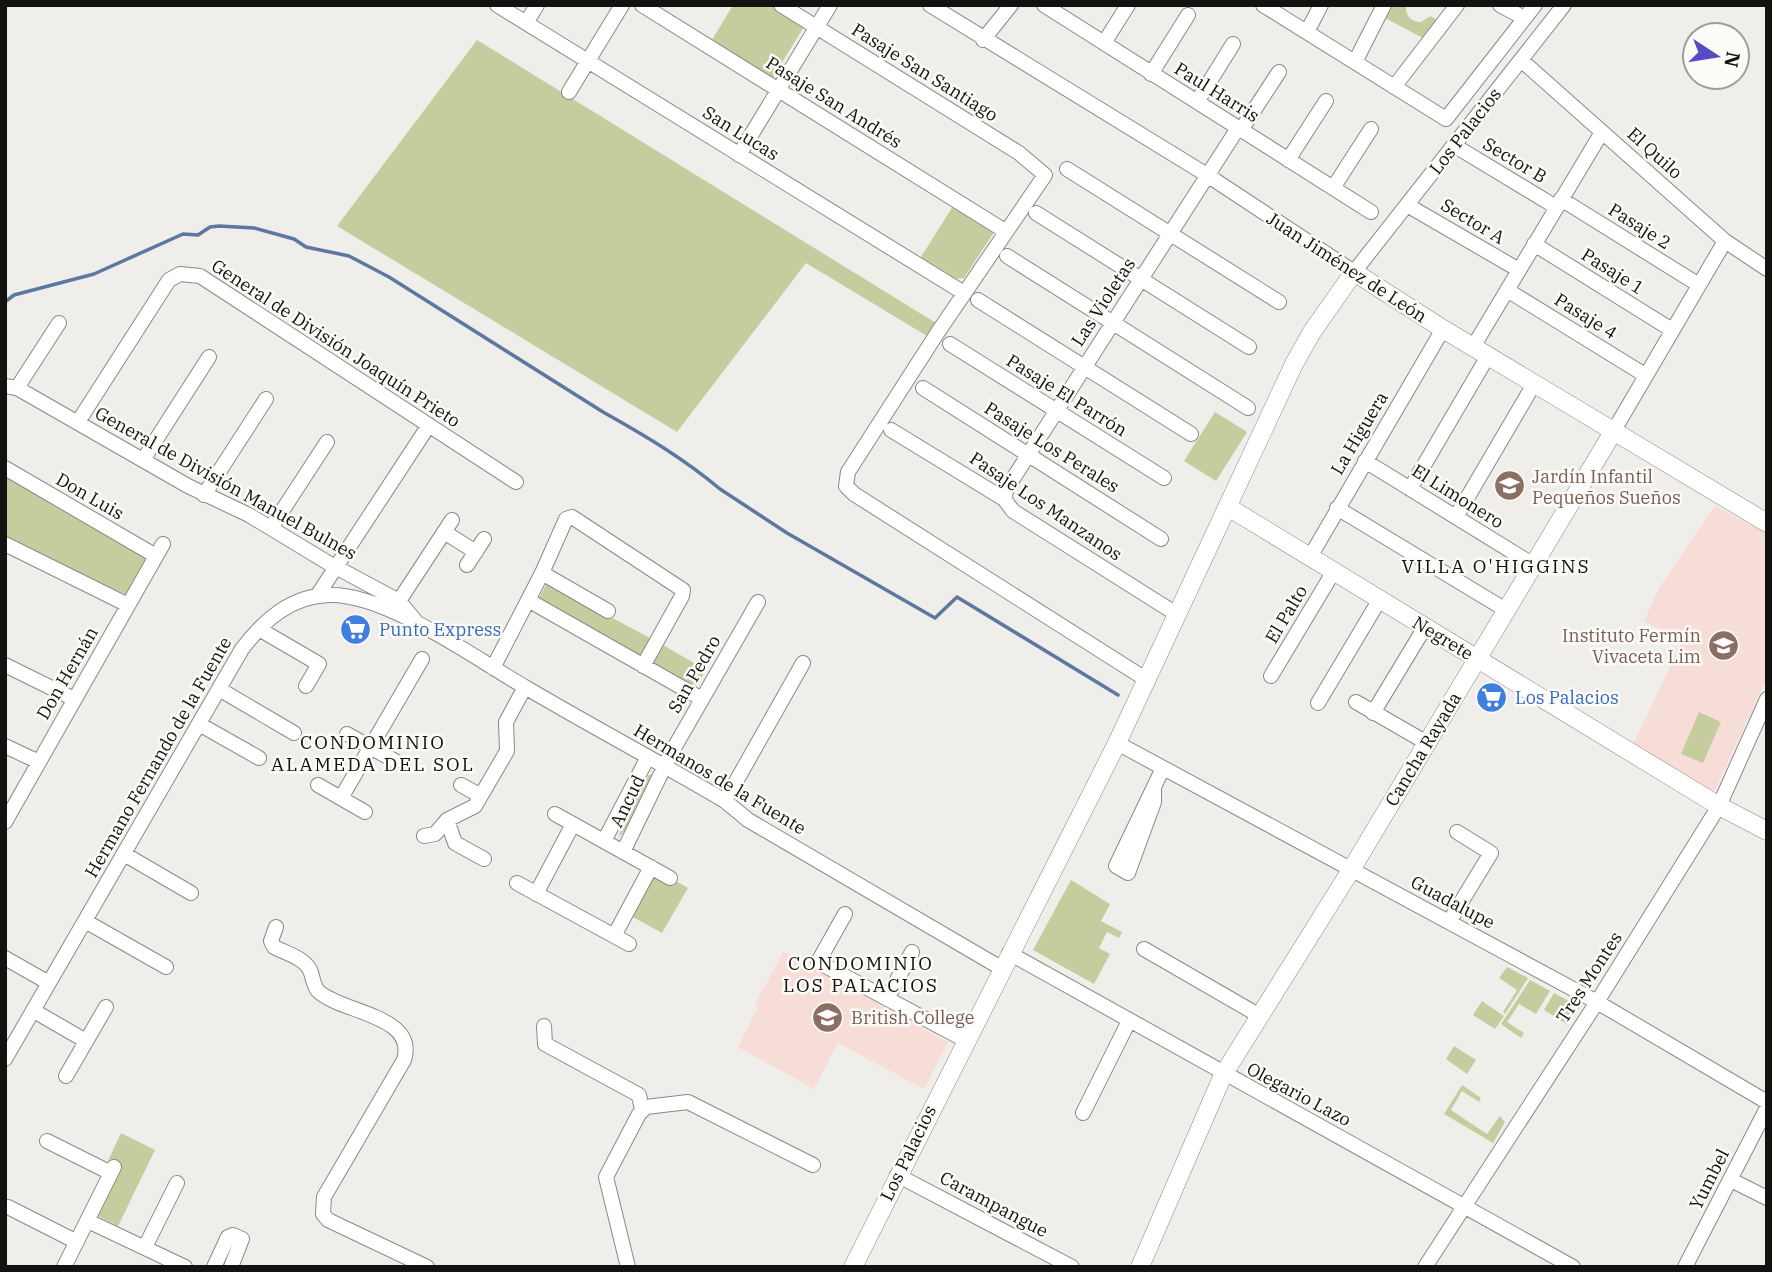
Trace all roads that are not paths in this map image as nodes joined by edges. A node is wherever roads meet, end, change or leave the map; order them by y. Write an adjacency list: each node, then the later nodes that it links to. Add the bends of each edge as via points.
1 (497, 5): 20 (street, San Lucas)
2 (537, 5): 20 (street)
3 (622, 5): 27 (street)
4 (642, 5): 32 (street, Pasaje San Andrés)
5 (781, 5): 21 (street, Pasaje San Santiago)
6 (830, 5): 21 (street)
7 (930, 5): 23 (street, Juan Jiménez de León)
8 (1012, 5): 23 (street)
9 (1044, 5): 24 (street, Paul Harris)
10 (1128, 5): 24 (street)
11 (1264, 5): 22 (street)
12 (1321, 5): 22 (street)
13 (1384, 5): 28 (street)
14 (1457, 5): 31 (street)
15 (1500, 5): 19 (street)
16 (1535, 5): 19 (street)
17 (1564, 5): 26 (street, Los Palacios)
18 (1188, 15): 30 (street)
19 (1524, 18): 31 (street, via 1446,118)
20 (526, 23): 27 (street, San Lucas)
21 (817, 27): 32 (street); 49 (street, Pasaje San Santiago, via 1019,153 1045,175)
22 (1307, 32): 28 (street)
23 (984, 40): 43 (street, Juan Jiménez de León)
24 (1104, 43): 30 (street, Paul Harris)
25 (1233, 44): 35 (street)
26 (1521, 60): 38 (street, El Quilo); 39 (street, Los Palacios)
27 (588, 61): 33 (street); 40 (street, San Lucas)
28 (1354, 62): 31 (street)
29 (1279, 72): 36 (street, Las Violetas)
30 (1152, 74): 35 (street, Paul Harris)
31 (1394, 87)
32 (779, 90): 40 (street); 49 (street, Pasaje San Andrés)
33 (569, 92)
34 (1326, 101): 41 (street)
35 (1196, 102): 36 (street, Paul Harris)
36 (1240, 129): 41 (street, Paul Harris); 43 (street, Las Violetas)
37 (1371, 129): 44 (street)
38 (1602, 132): 45 (street); 51 (street, El Quilo)
39 (1455, 145): 45 (street, Sector B); 46 (street, Los Palacios)
40 (739, 155): 60 (street, San Lucas)
41 (1288, 160): 44 (street, Paul Harris)
42 (1067, 169): 50 (street)
43 (1207, 176): 50 (street, Las Violetas); 56 (street, Juan Jiménez de León)
44 (1333, 188): 47 (street, Paul Harris)
45 (1559, 203): 52 (street); 58 (street, Pasaje 2)
46 (1408, 205): 55 (street, Sector A); 56 (street, Los Palacios)
47 (1371, 212)
48 (1036, 213): 57 (street)
49 (1005, 231): 60 (street)
50 (1170, 233): 57 (street, Las Violetas); 62 (street)
51 (1725, 241): 54 (street, El Quilo); 58 (street, Cancha Rayada)
52 (1534, 244): 55 (street); 66 (street, Pasaje 1)
53 (1007, 256): 64 (street)
54 (1767, 269)
55 (1518, 270): 59 (street)
56 (1354, 272): 65 (main road, Juan Jiménez de León); 94 (main road, Los Palacios, via 1294,364)
57 (1141, 279): 64 (street, Las Violetas); 68 (street)
58 (1699, 285): 66 (street, Cancha Rayada)
59 (1507, 290): 69 (street); 72 (street, Pasaje 4)
60 (964, 293): 129 (street, via 848,472 846,485)
61 (978, 300): 71 (street)
62 (1279, 302)
63 (59, 323): 74 (street)
64 (1113, 323): 71 (street, Las Violetas); 77 (street)
65 (1443, 329): 69 (main road, Juan Jiménez de León); 87 (street, La Higuera)
66 (1672, 330): 72 (street, Cancha Rayada)
67 (950, 344): 78 (street, Pasaje El Parrón)
68 (1249, 347)
69 (1480, 351): 73 (main road, Juan Jiménez de León); 91 (street)
70 (209, 357): 86 (street)
71 (1084, 367): 78 (street, Las Violetas); 83 (street)
72 (1646, 375): 82 (street, Cancha Rayada)
73 (1534, 384): 82 (main road, Juan Jiménez de León); 96 (street)
74 (11, 387): 79 (street, General de División Manuel Bulnes)
75 (923, 388): 85 (street, Pasaje Los Perales)
76 (266, 399): 92 (street)
77 (1248, 408)
78 (1056, 411): 85 (street, Las Violetas); 89 (street, Pasaje El Parrón)
79 (78, 422): 80 (street, General de División Joaquín Prieto, via 169,280 190,273 200,275); 86 (street, General de División Manuel Bulnes)
80 (429, 425): 90 (street, General de División Joaquín Prieto); 107 (street)
81 (891, 430): 93 (street, Pasaje Los Manzanos)
82 (1613, 432): 97 (main road, Juan Jiménez de León); 105 (main road, Cancha Rayada)
83 (1191, 434)
84 (327, 442): 98 (street)
85 (1028, 455): 93 (street, Las Violetas); 100 (street, Pasaje Los Perales)
86 (143, 460): 92 (street, General de División Manuel Bulnes)
87 (1365, 461): 91 (street, El Limonero); 95 (street, La Higuera)
88 (5, 468): 102 (street, Don Luis)
89 (1164, 478)
90 (516, 482)
91 (1410, 489): 96 (street, El Limonero)
92 (205, 495): 98 (street, General de División Manuel Bulnes)
93 (1004, 499): 118 (street, Pasaje Los Manzanos, via 1013,511)
94 (1228, 507): 104 (main road, Negrete); 118 (main road, Los Palacios)
95 (1337, 508): 104 (street, La Higuera); 116 (street)
96 (1455, 517): 105 (street, El Limonero)
97 (1767, 523)
98 (271, 528): 107 (street, General de División Manuel Bulnes)
99 (484, 539): 103 (street)
100 (1161, 539)
101 (5, 544): 115 (street)
102 (159, 550): 115 (street, Don Hernán)
103 (476, 552): 106 (street); 113 (street, via 448,526)
104 (1310, 557): 108 (main road, Negrete)
105 (1532, 564): 116 (main road, Cancha Rayada)
106 (467, 565)
107 (336, 567): 110 (street); 113 (street, General de División Manuel Bulnes)
108 (1334, 571): 111 (main road, Negrete); 128 (street, El Palto)
109 (542, 573): 112 (street); 117 (street); 126 (street, via 566,519 572,517 679,585 682,596)
110 (317, 596): 119 (street, Hermano Fernando de la Fuente, via 364,600); 121 (street, Hermano Fernando de la Fuente, via 288,606)
111 (1380, 599): 120 (main road, Negrete); 137 (street)
112 (528, 600): 126 (street); 127 (street)
113 (399, 601): 119 (street, General de División Manuel Bulnes)
114 (758, 602): 134 (street, San Pedro)
115 (128, 605): 133 (street, Don Hernán)
116 (1506, 610): 123 (main road, Cancha Rayada)
117 (608, 611)
118 (1178, 615): 129 (main road, Los Palacios)
119 (418, 625): 122 (street, Hermanos de la Fuente)
120 (1425, 626): 123 (main road, Negrete); 138 (street)
121 (258, 629): 130 (street, via 320,664); 132 (street, Hermano Fernando de la Fuente)
122 (436, 635): 127 (street, Hermanos de la Fuente); 147 (street)
123 (1476, 658): 144 (main road, Cancha Rayada); 160 (main road, Negrete)
124 (803, 663): 159 (street)
125 (5, 665): 133 (street)
126 (643, 666): 134 (street)
127 (493, 668): 131 (street, Hermanos de la Fuente)
128 (1271, 676)
129 (1147, 680): 143 (main road, Los Palacios)
130 (306, 686)
131 (525, 687): 145 (street, via 506,722); 148 (street, Hermanos de la Fuente)
132 (219, 689): 139 (street, Hermano Fernando de la Fuente); 140 (street)
133 (75, 699): 151 (street, Don Hernán)
134 (702, 699): 152 (street, San Pedro)
135 (1767, 699): 160 (street, Tres Montes)
136 (1356, 702): 138 (street)
137 (1318, 703)
138 (1373, 712): 144 (street)
139 (199, 724): 149 (street); 171 (street, Hermano Fernando de la Fuente)
140 (294, 733)
141 (491, 733): 145 (street)
142 (347, 734): 147 (street)
143 (1117, 743): 153 (street, Guadalupe); 188 (main road, Los Palacios)
144 (1427, 743): 174 (main road, Cancha Rayada)
145 (509, 744): 157 (street)
146 (5, 746): 151 (street)
147 (371, 747): 150 (street); 158 (street)
148 (648, 757): 152 (street, Hermanos de la Fuente); 169 (street, Ancud)
149 (259, 758)
150 (395, 761)
151 (39, 762): 164 (street, Don Hernán)
152 (665, 766): 159 (street, Hermanos de la Fuente); 170 (street, Ancud)
153 (1163, 768): 156 (street); 174 (street, Guadalupe)
154 (318, 785): 158 (street)
155 (461, 785): 157 (street)
156 (1154, 790): 156 (street, via 1116,866 1128,873 1154,802)
157 (481, 796): 163 (street, via 470,811)
158 (341, 798): 161 (street)
159 (725, 801): 188 (street, Hermanos de la Fuente, via 748,820)
160 (1719, 806): 166 (main road, Negrete); 192 (street, Tres Montes)
161 (365, 812)
162 (555, 814): 165 (street)
163 (447, 820): 168 (street, via 435,834); 172 (street, via 455,843)
164 (5, 822)
165 (573, 824): 169 (street); 178 (street)
166 (1767, 831)
167 (1457, 832): 181 (street, via 1491,853)
168 (424, 836)
169 (604, 841): 170 (street)
170 (623, 852): 173 (street)
171 (124, 854): 177 (street); 180 (street, Hermano Fernando de la Fuente)
172 (484, 859)
173 (651, 867): 175 (street); 183 (street)
174 (1350, 870): 181 (street, Guadalupe); 195 (main road, Cancha Rayada)
175 (670, 878)
176 (517, 883): 178 (street)
177 (191, 893)
178 (536, 894): 183 (street)
179 (845, 914): 191 (street, via 818,962)
180 (85, 921): 189 (street); 190 (street, Hermano Fernando de la Fuente)
181 (1449, 922): 192 (street, Guadalupe)
182 (276, 928): 222 (street, via 271,940 274,947 304,961 317,990 393,1027 404,1037 404,1060 324,1197 323,1214)
183 (614, 936): 184 (street)
184 (629, 944)
185 (1144, 949): 195 (street)
186 (912, 952): 191 (street)
187 (5, 958): 190 (street)
188 (1005, 960): 196 (street, Olegario Lazo); 199 (main road, Los Palacios)
189 (166, 967)
190 (49, 983): 194 (street, Hermano Fernando de la Fuente)
191 (887, 999): 199 (street)
192 (1597, 1002): 203 (street, Guadalupe); 213 (street, Tres Montes)
193 (106, 1007): 198 (street)
194 (34, 1011): 198 (street); 200 (street, Hermano Fernando de la Fuente)
195 (1260, 1016): 201 (main road, Cancha Rayada)
196 (1129, 1021): 201 (street, Olegario Lazo); 206 (street)
197 (544, 1026): 205 (street, via 545,1044 639,1095)
198 (86, 1041): 202 (street)
199 (965, 1041): 209 (main road, Los Palacios)
200 (5, 1059)
201 (1223, 1075): 213 (street, Olegario Lazo); 226 (main road, Cancha Rayada)
202 (66, 1076)
203 (1767, 1102)
204 (1767, 1108): 210 (street, Yumbel)
205 (642, 1110): 208 (street, via 688,1102); 223 (street, via 606,1177)
206 (1083, 1113)
207 (47, 1141): 215 (street, via 113,1170)
208 (813, 1165)
209 (897, 1175): 224 (main road, Los Palacios); 225 (street, Carampangue)
210 (1731, 1180): 212 (street); 229 (street, Yumbel)
211 (177, 1184): 217 (street)
212 (1767, 1198)
213 (1466, 1205): 227 (street, Tres Montes); 228 (street, Olegario Lazo)
214 (8, 1207): 216 (street)
215 (88, 1220): 216 (street); 217 (street)
216 (77, 1242): 218 (street)
217 (145, 1248): 219 (street)
218 (64, 1267)
219 (185, 1267)
220 (214, 1267): 221 (street, via 233,1235 242,1239 242,1244)
221 (231, 1267)
222 (426, 1267)
223 (628, 1267)
224 (853, 1267)
225 (1073, 1267)
226 (1140, 1267)
227 (1425, 1267)
228 (1573, 1267)
229 (1685, 1267)

